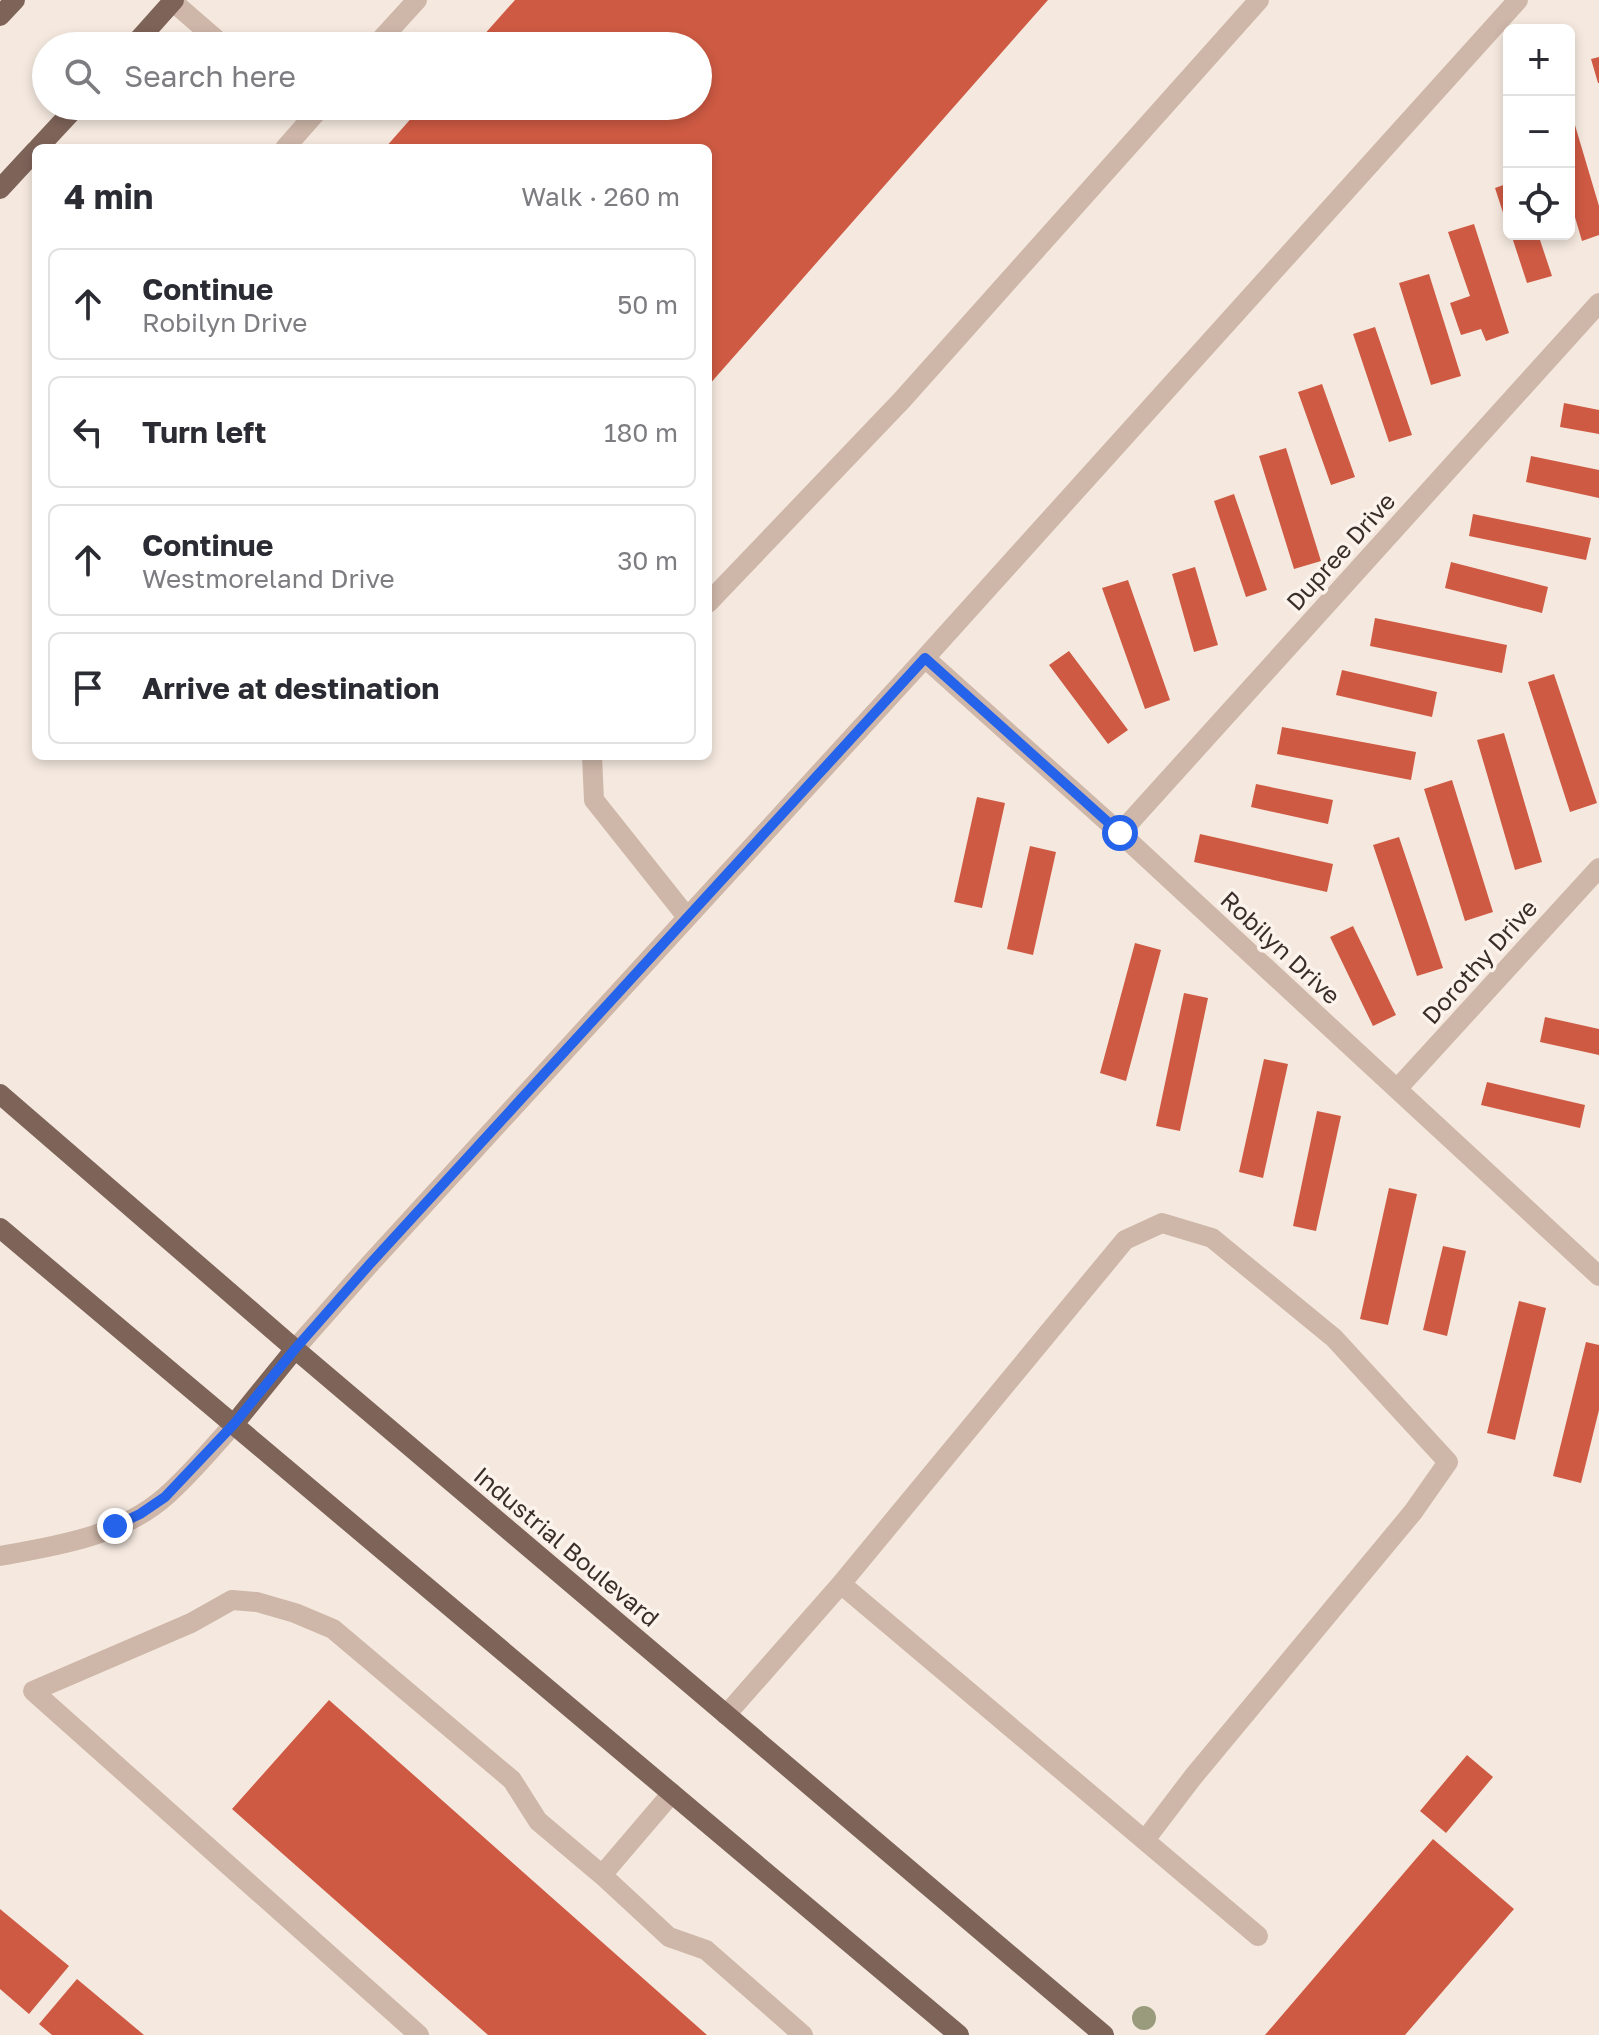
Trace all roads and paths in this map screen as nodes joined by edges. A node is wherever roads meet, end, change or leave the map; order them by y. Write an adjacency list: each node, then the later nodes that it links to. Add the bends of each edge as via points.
1 (15, 0): 6 (main road)
2 (172, 0): 7 (main road); 8 (street)
3 (417, 0): 9 (street)
4 (1259, 0): 17 (street, via 902,400)
5 (1518, 0): 18 (street)
6 (0, 16)
7 (145, 32)
8 (208, 32)
9 (388, 32)
10 (64, 120): 12 (main road)
11 (303, 120): 13 (street)
12 (42, 144)
13 (288, 144)
14 (32, 154): 15 (main road)
15 (0, 189)
16 (1599, 303): 20 (street, Dupree Drive)
17 (712, 599)
18 (925, 658): 20 (street, Robilyn Drive); 22 (street)
19 (592, 760): 22 (street, via 594,800)
20 (1120, 833): 23 (street, Robilyn Drive)
21 (1599, 868): 23 (street, Dorothy Drive)
22 (687, 917): 27 (street)
23 (1397, 1089): 26 (street, Robilyn Drive)
24 (0, 1094): 27 (main road, Industrial Boulevard)
25 (0, 1228): 28 (main road)
26 (1599, 1276)
27 (295, 1349): 28 (main road); 31 (main road, Industrial Boulevard)
28 (234, 1424): 29 (street, via 165,1497 140,1514 59,1546); 32 (main road)
29 (0, 1556)
30 (841, 1584): 31 (street); 33 (street); 33 (street, via 1125,1240 1162,1223 1212,1238 1334,1338 1448,1462)
31 (726, 1715): 39 (main road, Industrial Boulevard)
32 (672, 1793): 34 (street); 38 (main road)
33 (1145, 1840): 35 (street)
34 (602, 1875): 36 (street, via 538,1821 512,1780 333,1629 295,1613 232,1600 33,1691); 37 (street, via 669,1937 706,1950)
35 (1258, 1936)
36 (419, 2035)
37 (803, 2035)
38 (959, 2035)
39 (1104, 2035)

